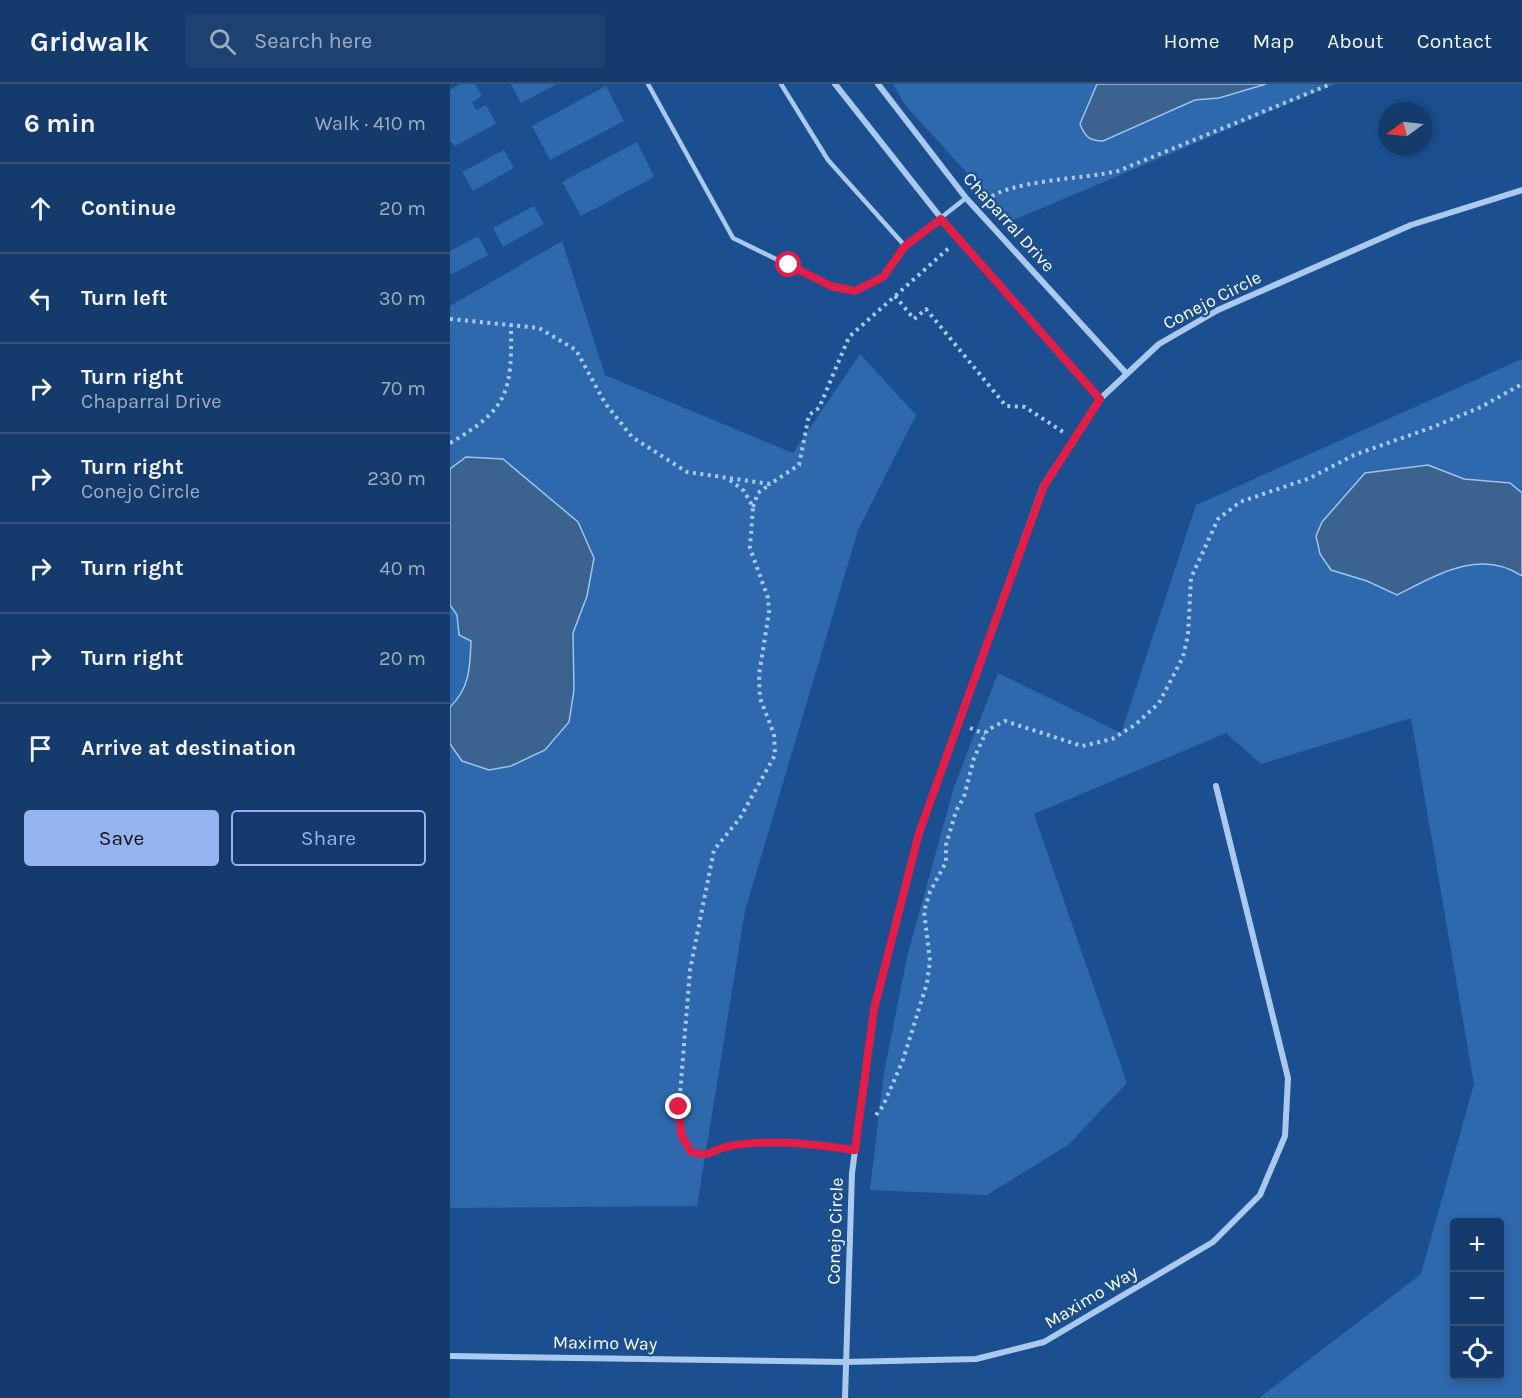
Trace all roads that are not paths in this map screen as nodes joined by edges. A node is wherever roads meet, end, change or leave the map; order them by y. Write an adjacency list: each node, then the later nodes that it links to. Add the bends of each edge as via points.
1 (648, 84): 8 (lane, via 733,238 831,286 855,291 883,277)
2 (781, 84): 8 (lane, via 828,160)
3 (835, 84): 7 (street)
4 (878, 84): 6 (street, Chaparral Drive)
5 (1522, 190): 9 (street, Conejo Circle, via 1411,225 1218,310 1159,344)
6 (966, 198): 7 (lane); 9 (street, Chaparral Drive)
7 (941, 219): 8 (lane); 10 (street)
8 (905, 246)
9 (1126, 373): 10 (street, Conejo Circle)
10 (1100, 399): 13 (street, Conejo Circle, via 1044,486 919,833 874,1009 855,1150)
11 (1216, 786): 13 (street, Maximo Way, via 1288,1078 1286,1136 1260,1195 1214,1242 1044,1342 976,1359)
12 (450, 1356): 13 (street, Maximo Way)
13 (845, 1362): 14 (street, Conejo Circle)
14 (845, 1398)

